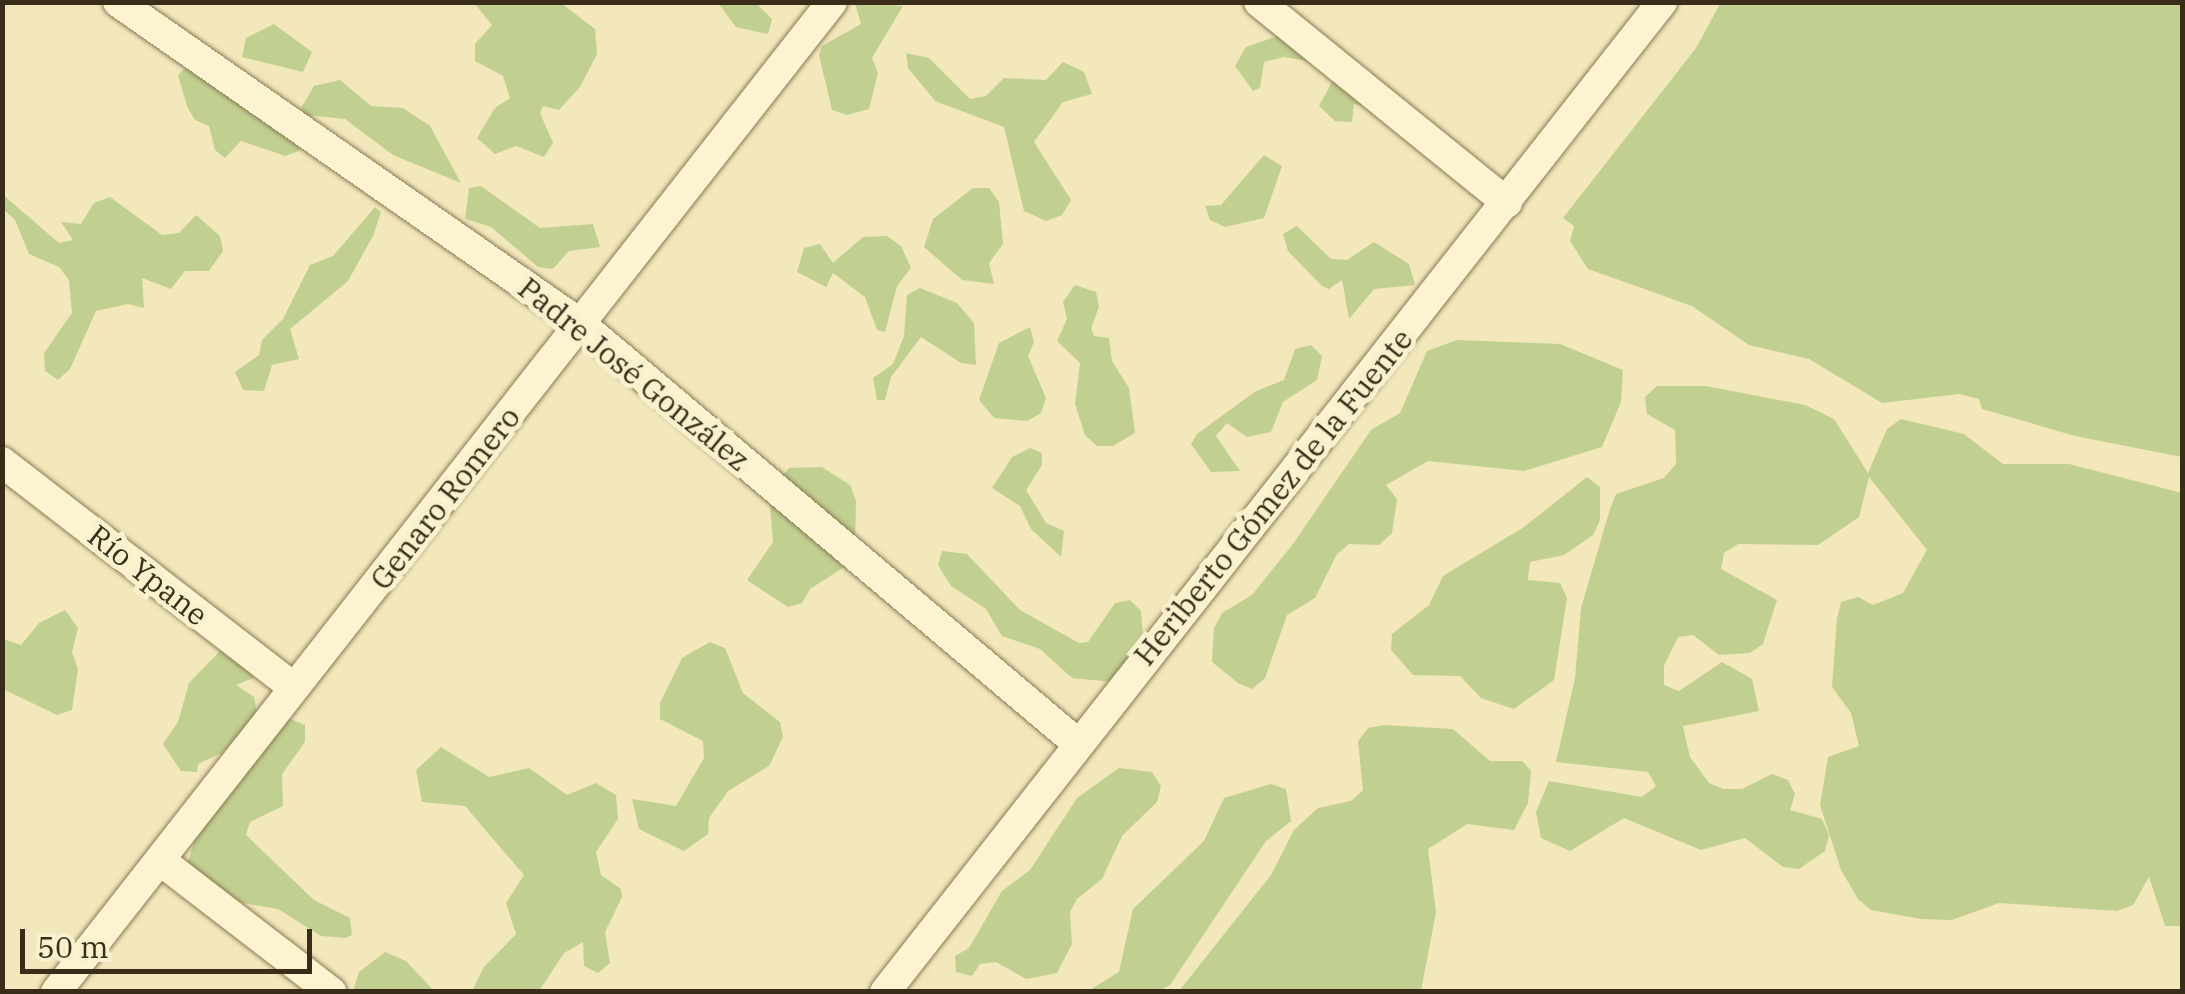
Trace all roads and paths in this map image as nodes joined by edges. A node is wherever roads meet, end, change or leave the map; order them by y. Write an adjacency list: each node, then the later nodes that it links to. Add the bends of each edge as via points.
1 (118, 2): 6 (street, Padre José González)
2 (832, 2): 6 (street, Genaro Romero)
3 (1259, 2): 5 (street)
4 (1662, 2): 5 (street, Heriberto Gómez de la Fuente)
5 (1507, 204): 9 (street, Heriberto Gómez de la Fuente)
6 (582, 325): 8 (street, Genaro Romero); 9 (street, Padre José González)
7 (2, 462): 8 (street, Río Ypane)
8 (294, 688): 10 (street, Genaro Romero)
9 (1077, 742): 13 (street, Heriberto Gómez de la Fuente)
10 (161, 862): 11 (street, Genaro Romero); 12 (street)
11 (56, 992)
12 (331, 992)
13 (885, 992)

